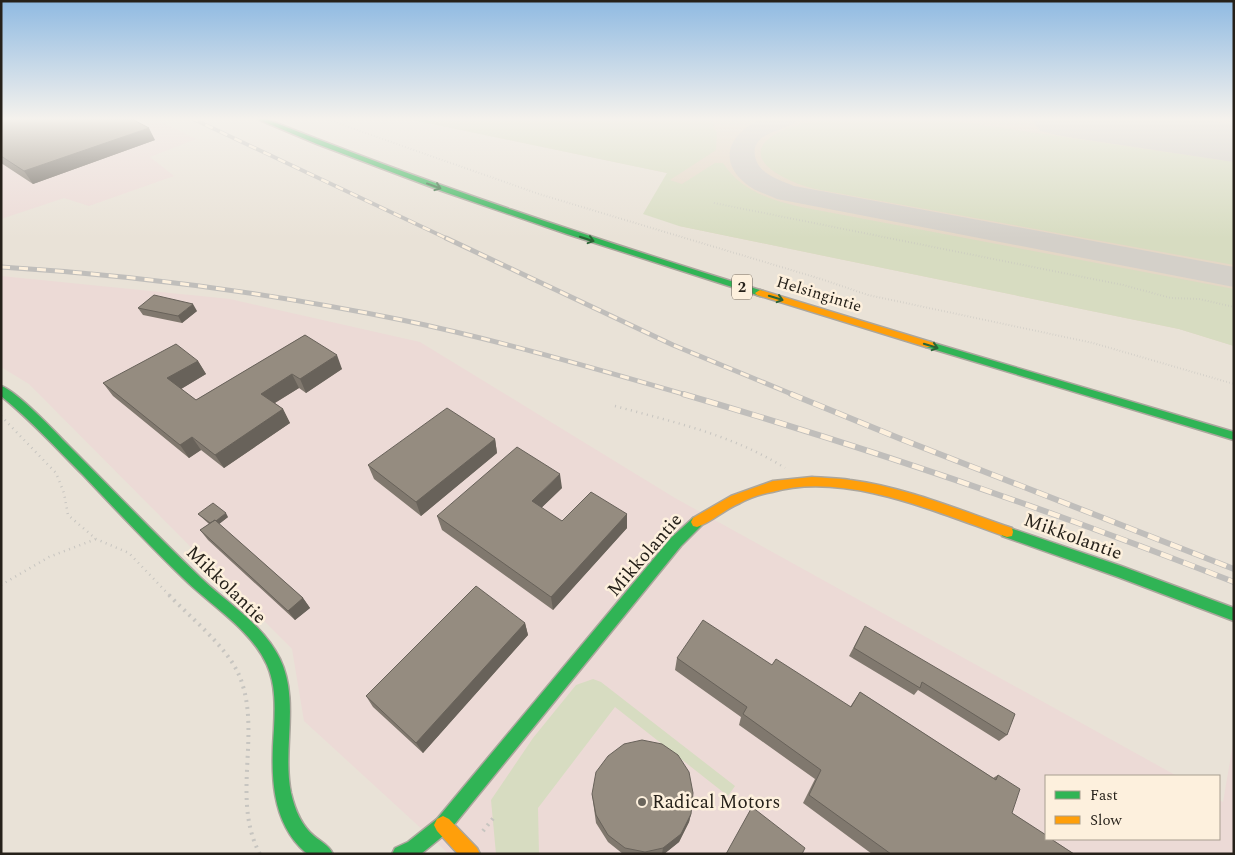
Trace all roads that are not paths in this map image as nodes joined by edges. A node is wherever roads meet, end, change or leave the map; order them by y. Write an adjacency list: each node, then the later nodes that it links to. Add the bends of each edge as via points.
1 (360, 158): 3 (main road, Helsingintie / 2, one-way to 3, via 592,240)
2 (1, 390): 6 (main road, Mikkolantie, via 37,421 223,609 259,640 274,663 281,692 279,770 287,810 296,831 313,850)
3 (1234, 436)
4 (1234, 615): 5 (main road, Mikkolantie, via 895,494 832,482 797,482 751,492 708,515 688,531 643,581)
5 (443, 825): 7 (main road, Mikkolantie, via 414,848); 8 (main road)
6 (324, 854)
7 (400, 854)
8 (471, 854)

